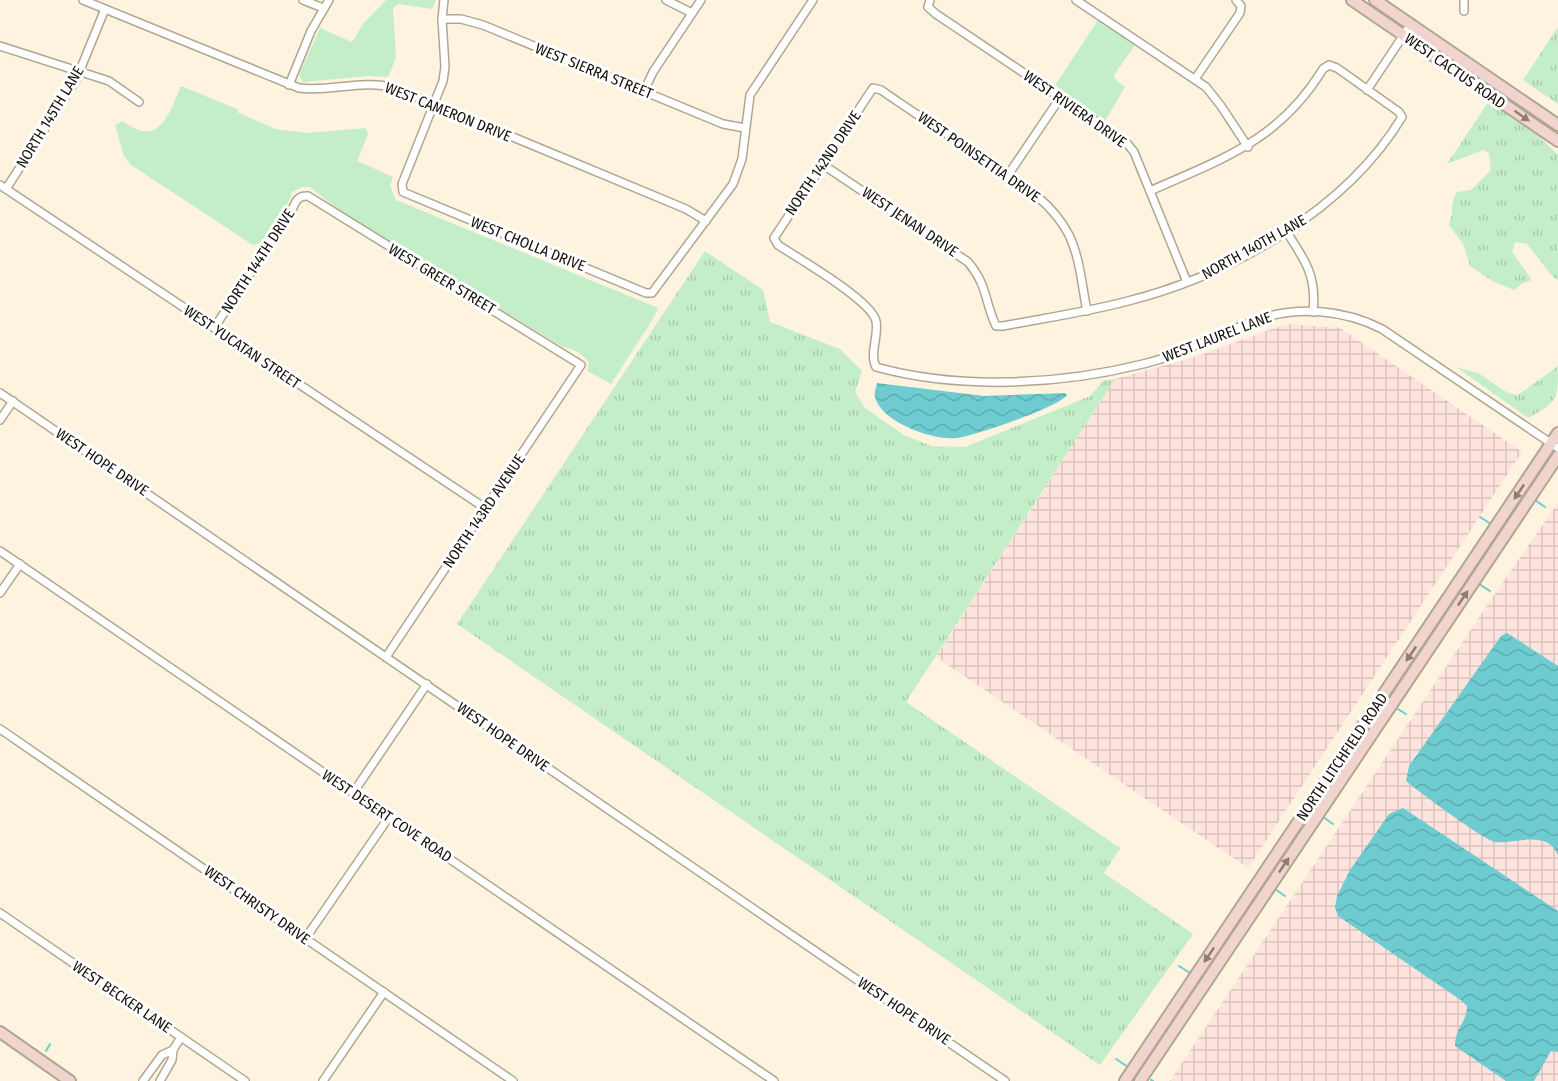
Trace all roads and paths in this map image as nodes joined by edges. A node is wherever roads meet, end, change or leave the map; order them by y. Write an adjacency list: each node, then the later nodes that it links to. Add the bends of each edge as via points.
1 (83, 0): 15 (street, WEST CAMERON DRIVE)
2 (303, 0): 14 (street)
3 (329, 0): 14 (street)
4 (444, 0): 18 (street)
5 (666, 0): 17 (street)
6 (701, 0): 17 (street)
7 (813, 0): 32 (street, via 750,95)
8 (1076, 0): 23 (street)
9 (1352, 0): 20 (main road, WEST CACTUS ROAD)
10 (1375, 0): 19 (main road, WEST CACTUS ROAD)
11 (1464, 0): 16 (street)
12 (1239, 3): 23 (street, via 1240,13)
13 (929, 4): 28 (street, WEST RIVIERA DRIVE)
14 (323, 8): 24 (street)
15 (105, 9): 22 (street, NORTH 145TH LANE); 24 (street, WEST CAMERON DRIVE)
16 (1464, 11)
17 (692, 13): 27 (street)
18 (442, 19): 27 (street, WEST SIERRA STREET, via 477,23); 30 (street, via 445,75)
19 (1411, 24): 20 (street); 31 (main road, WEST CACTUS ROAD)
20 (1404, 35): 26 (street); 33 (main road, WEST CACTUS ROAD, one-way to 33)
21 (0, 46): 22 (street)
22 (80, 71): 29 (street, via 109,81); 37 (street, NORTH 145TH LANE)
23 (1195, 79): 34 (street, via 1213,94)
24 (290, 85): 30 (street, WEST CAMERON DRIVE, via 318,89 376,84)
25 (873, 88): 35 (street, NORTH 142ND DRIVE); 36 (street, WEST POINSETTIA DRIVE)
26 (1366, 90): 34 (street, via 1329,65 1288,115); 41 (street, NORTH 140TH LANE, via 1402,117 1380,150 1355,177)
27 (644, 92): 32 (street, WEST SIERRA STREET, via 723,124)
28 (1060, 98): 36 (street); 38 (street, WEST RIVIERA DRIVE, via 1125,141 1134,152)
29 (139, 102)
30 (434, 105): 40 (street, WEST CAMERON DRIVE, via 686,208); 40 (street, WEST CHOLLA DRIVE, via 402,184 403,192 646,293 652,293)
31 (1558, 125)
32 (745, 128): 40 (street, via 737,176)
33 (1558, 141)
34 (1248, 147): 38 (street)
35 (822, 164): 45 (street, WEST JENAN DRIVE, via 968,262 981,278); 48 (street, NORTH 142ND DRIVE, via 774,238 869,308 876,322 872,360)
36 (1008, 175): 43 (street, WEST POINSETTIA DRIVE, via 1045,202 1061,222 1078,262)
37 (3, 187): 46 (street, WEST YUCATAN STREET)
38 (1150, 191): 42 (street, WEST RIVIERA DRIVE)
39 (303, 195): 46 (street, NORTH 144TH DRIVE); 47 (street, WEST GREER STREET)
40 (706, 221)
41 (1286, 231): 42 (street, NORTH 140TH LANE); 44 (street, via 1312,277)
42 (1187, 282): 43 (street, NORTH 140TH LANE)
43 (1087, 311): 45 (street, NORTH 140TH LANE)
44 (1313, 312): 48 (street, WEST LAUREL LANE, via 1258,319 1183,352 1071,377 969,381); 53 (street, WEST LAUREL LANE, via 1354,318 1382,329)
45 (996, 326)
46 (214, 328): 55 (street, WEST YUCATAN STREET)
47 (581, 365): 55 (street, NORTH 143RD AVENUE)
48 (876, 367)
49 (0, 393): 50 (street, WEST HOPE DRIVE)
50 (13, 401): 51 (street); 59 (street, WEST HOPE DRIVE)
51 (0, 420)
52 (1558, 434): 53 (main road, NORTH LITCHFIELD ROAD)
53 (1555, 446): 64 (main road, NORTH LITCHFIELD ROAD, one-way to 64)
54 (1558, 456): 66 (main road, NORTH LITCHFIELD ROAD, one-way to 54)
55 (485, 508): 59 (street, NORTH 143RD AVENUE)
56 (0, 551): 57 (street, WEST DESERT COVE ROAD)
57 (20, 564): 58 (street); 62 (street, WEST DESERT COVE ROAD)
58 (0, 593)
59 (386, 657): 60 (street, WEST HOPE DRIVE)
60 (427, 684): 62 (street); 81 (street, WEST HOPE DRIVE)
61 (1, 732): 67 (street, WEST CHRISTY DRIVE)
62 (353, 793): 63 (street, WEST DESERT COVE ROAD)
63 (389, 818): 67 (street); 80 (street, WEST DESERT COVE ROAD)
64 (1242, 906): 66 (main road); 68 (main road, NORTH LITCHFIELD ROAD, one-way to 68)
65 (0, 913): 71 (street, WEST BECKER LANE)
66 (1252, 913): 73 (main road, NORTH LITCHFIELD ROAD)
67 (305, 939): 69 (street, WEST CHRISTY DRIVE)
68 (1187, 988): 73 (main road, via 1185,1000 1149,1054); 82 (main road, NORTH LITCHFIELD ROAD)
69 (384, 992): 78 (street); 79 (street, WEST CHRISTY DRIVE)
70 (0, 1032): 74 (main road)
71 (181, 1037): 72 (street); 77 (street, WEST BECKER LANE)
72 (172, 1050): 75 (street, via 162,1055); 76 (street, via 172,1060)
73 (1149, 1067): 83 (main road, NORTH LITCHFIELD ROAD)
74 (70, 1081)
75 (143, 1081)
76 (160, 1081)
77 (245, 1081)
78 (323, 1081)
79 (513, 1081)
80 (774, 1081)
81 (1005, 1081)
82 (1125, 1081)
83 (1140, 1081)

